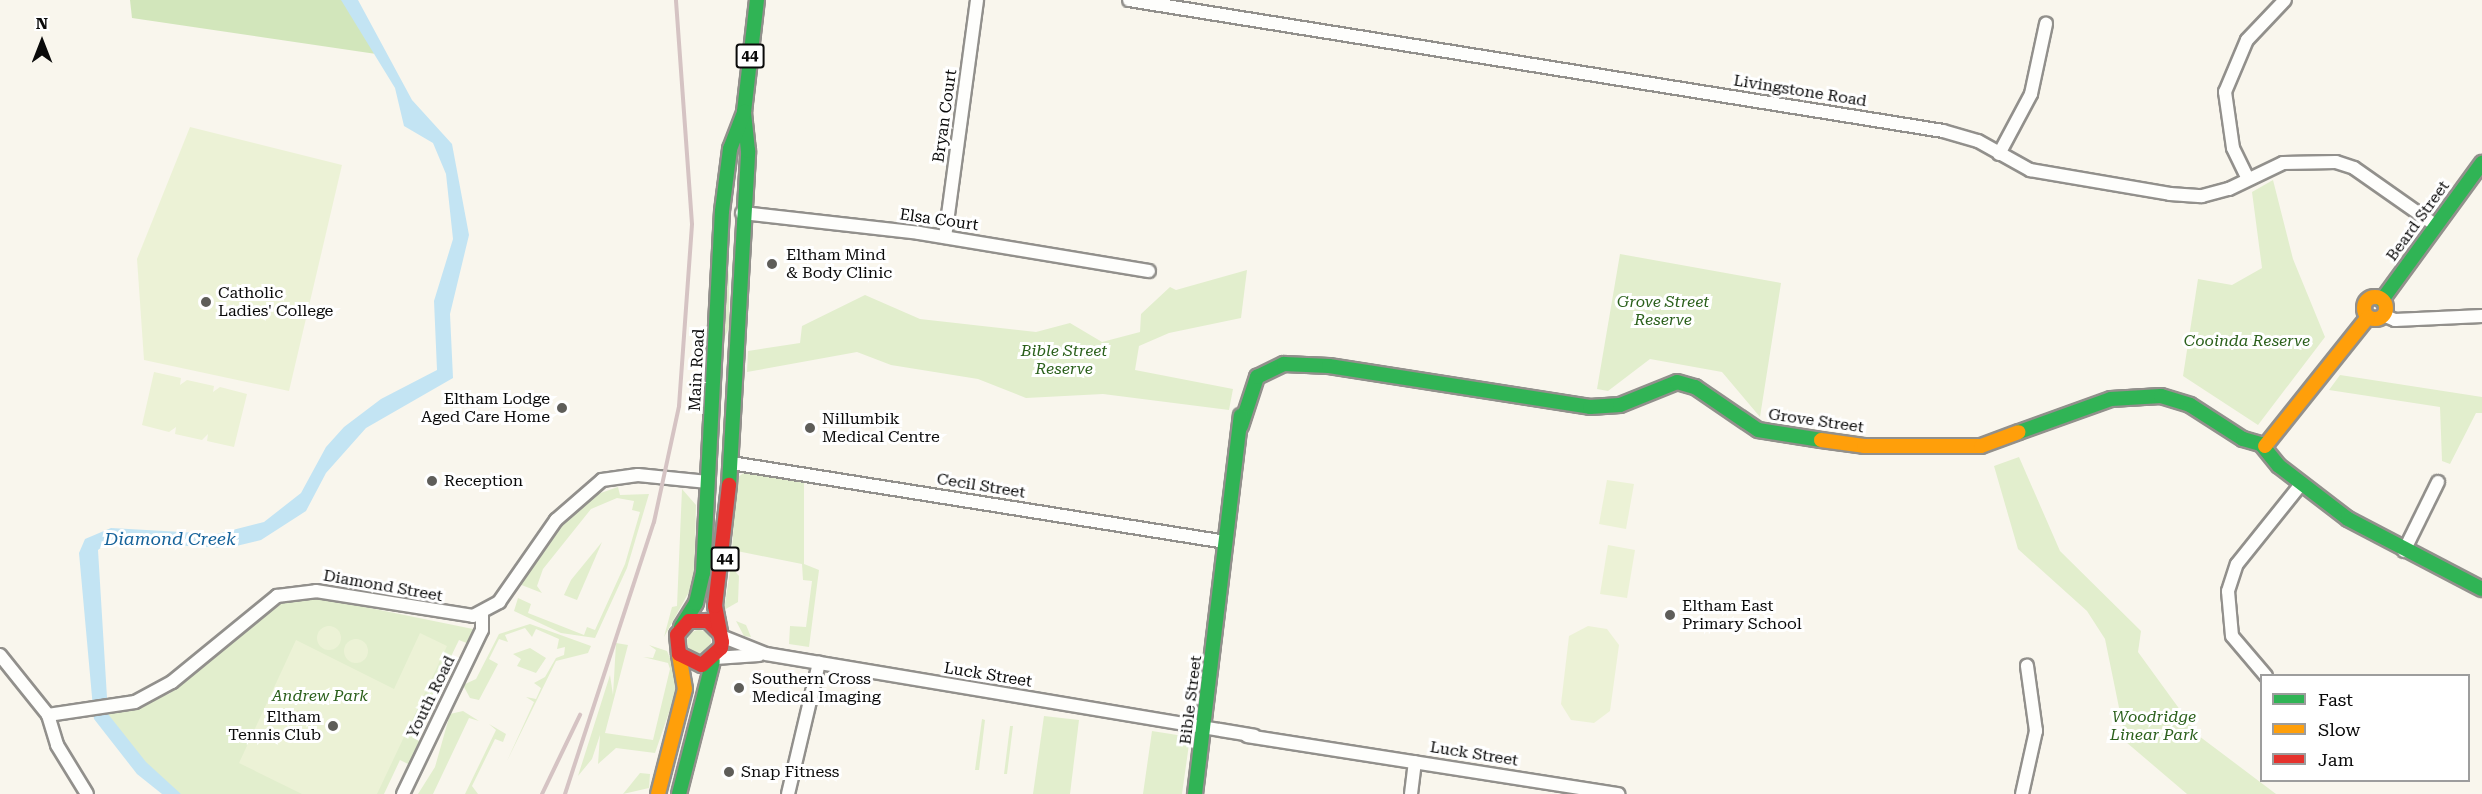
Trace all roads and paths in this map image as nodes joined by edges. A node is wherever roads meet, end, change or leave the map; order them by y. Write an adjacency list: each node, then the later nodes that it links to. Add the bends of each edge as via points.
1 (757, 0): 6 (street, Main Road / 44)
2 (977, 0): 13 (street, Bryan Court)
3 (1128, 0): 7 (street, Livingstone Road, via 1943,130)
4 (2282, 1): 9 (street, via 2247,40 2225,92 2230,140)
5 (2046, 24): 7 (street, via 2031,94)
6 (744, 112): 10 (street, Main Road / 44, via 730,149); 11 (street, Main Road / 44, via 748,141)
7 (1999, 154): 9 (street, Livingstone Road, via 2040,173 2190,197)
8 (2482, 163): 12 (street, Beard Street)
9 (2248, 179): 12 (street, Livingstone Road, via 2283,163 2336,162 2354,168)
10 (722, 211): 11 (street, Elsa Court); 21 (street, Main Road / 44)
11 (742, 213): 13 (street, Elsa Court); 22 (street, Main Road / 44)
12 (2434, 225): 15 (street, Beard Street)
13 (945, 237): 14 (street, Elsa Court)
14 (1149, 271)
15 (2382, 300): 16 (street); 18 (street, Beard Street, via 2366,301)
16 (2383, 315): 17 (street, via 2395,320); 18 (street)
17 (2482, 316)
18 (2368, 317): 20 (street)
19 (1257, 371): 20 (street, Grove Street, via 1286,354 1329,366 1590,407 1620,405 1659,386 1686,384 1758,430 1885,446 1981,446 2111,399 2148,395 2190,405); 27 (street, Bible Street, via 1242,386 1241,426)
20 (2265, 446): 26 (street, Grove Street)
21 (710, 461): 22 (street); 24 (street, Main Road / 44)
22 (730, 463): 25 (street, Main Road / 44); 27 (street, Cecil Street)
23 (2438, 482): 28 (street)
24 (708, 483): 25 (street); 30 (street, via 638,475 602,480 566,508 504,597); 31 (street, Main Road / 44, via 700,593)
25 (729, 484): 32 (street, Main Road / 44, via 726,545 715,599)
26 (2301, 484): 28 (street, Grove Street); 39 (street, via 2237,564 2228,591 2232,636)
27 (1226, 545): 41 (street, Bible Street, via 1227,582 1218,611)
28 (2404, 551): 29 (street, Grove Street)
29 (2482, 589)
30 (482, 614): 40 (street, Diamond Street, via 465,616 329,592 288,592 253,610 159,692 135,702 66,716); 45 (street, Youth Road, via 482,630)
31 (681, 627): 32 (street, via 704,620); 33 (street, 44)
32 (720, 634): 34 (street, Luck Street); 36 (street, 44)
33 (679, 654): 36 (street, via 692,664); 43 (street, 44, via 685,689)
34 (766, 654): 36 (street, Luck Street); 37 (street, Luck Street)
35 (0, 655): 40 (street)
36 (714, 659): 47 (street, 44)
37 (819, 663): 41 (street, Luck Street); 48 (street)
38 (2026, 666): 52 (street, via 2036,731)
39 (2265, 674)
40 (48, 715): 44 (street, via 57,745)
41 (1204, 726): 42 (street, Luck Street, via 1215,734 1254,736); 49 (street, Bible Street)
42 (1415, 762): 50 (street); 51 (street, Luck Street)
43 (663, 771): 46 (street, 44); 47 (street)
44 (87, 794)
45 (403, 794)
46 (658, 794)
47 (677, 794)
48 (788, 794)
49 (1195, 794)
50 (1411, 794)
51 (1619, 794)
52 (2022, 794)

